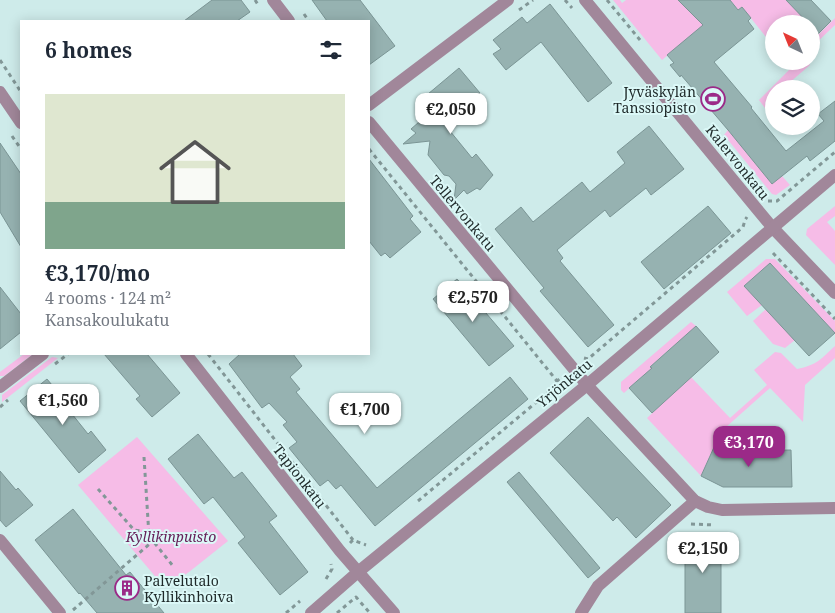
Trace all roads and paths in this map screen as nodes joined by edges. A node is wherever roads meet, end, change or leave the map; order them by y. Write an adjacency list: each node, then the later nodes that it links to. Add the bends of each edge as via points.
1 (273, 0): 4 (street)
2 (508, 0): 8 (street)
3 (585, 0): 13 (street, Kalervonkatu)
4 (288, 20)
5 (0, 60): 6 (path)
6 (20, 90)
7 (0, 92): 9 (street)
8 (370, 104)
9 (20, 122)
10 (370, 123): 21 (street, Tellervonkatu)
11 (370, 151): 20 (path)
12 (835, 175): 13 (street, Yrjönkatu)
13 (772, 227): 15 (street, Kalervonkatu); 21 (street, Yrjönkatu)
14 (773, 253): 16 (path)
15 (835, 293)
16 (835, 319)
17 (42, 355): 22 (street)
18 (187, 355): 35 (street, Tapionkatu)
19 (209, 355): 31 (path)
20 (557, 381)
21 (587, 385): 25 (street, Tellervonkatu); 35 (street, Yrjönkatu)
22 (0, 387)
23 (144, 457): 29 (path)
24 (98, 488): 29 (path, via 134,530)
25 (695, 501): 26 (street, via 722,510); 44 (street, via 598,586)
26 (835, 508)
27 (688, 525): 28 (path)
28 (716, 525)
29 (148, 532): 32 (path)
30 (0, 540): 38 (street)
31 (353, 540)
32 (153, 541): 34 (path); 38 (path)
33 (330, 559): 36 (path, via 332,569)
34 (173, 566)
35 (358, 572): 40 (street, Yrjönkatu); 43 (street, Tapionkatu)
36 (319, 585)
37 (306, 596): 39 (path)
38 (66, 612)
39 (286, 613)
40 (311, 613)
41 (337, 613): 42 (path, via 356,597)
42 (370, 613)
43 (394, 613)
44 (581, 613)

